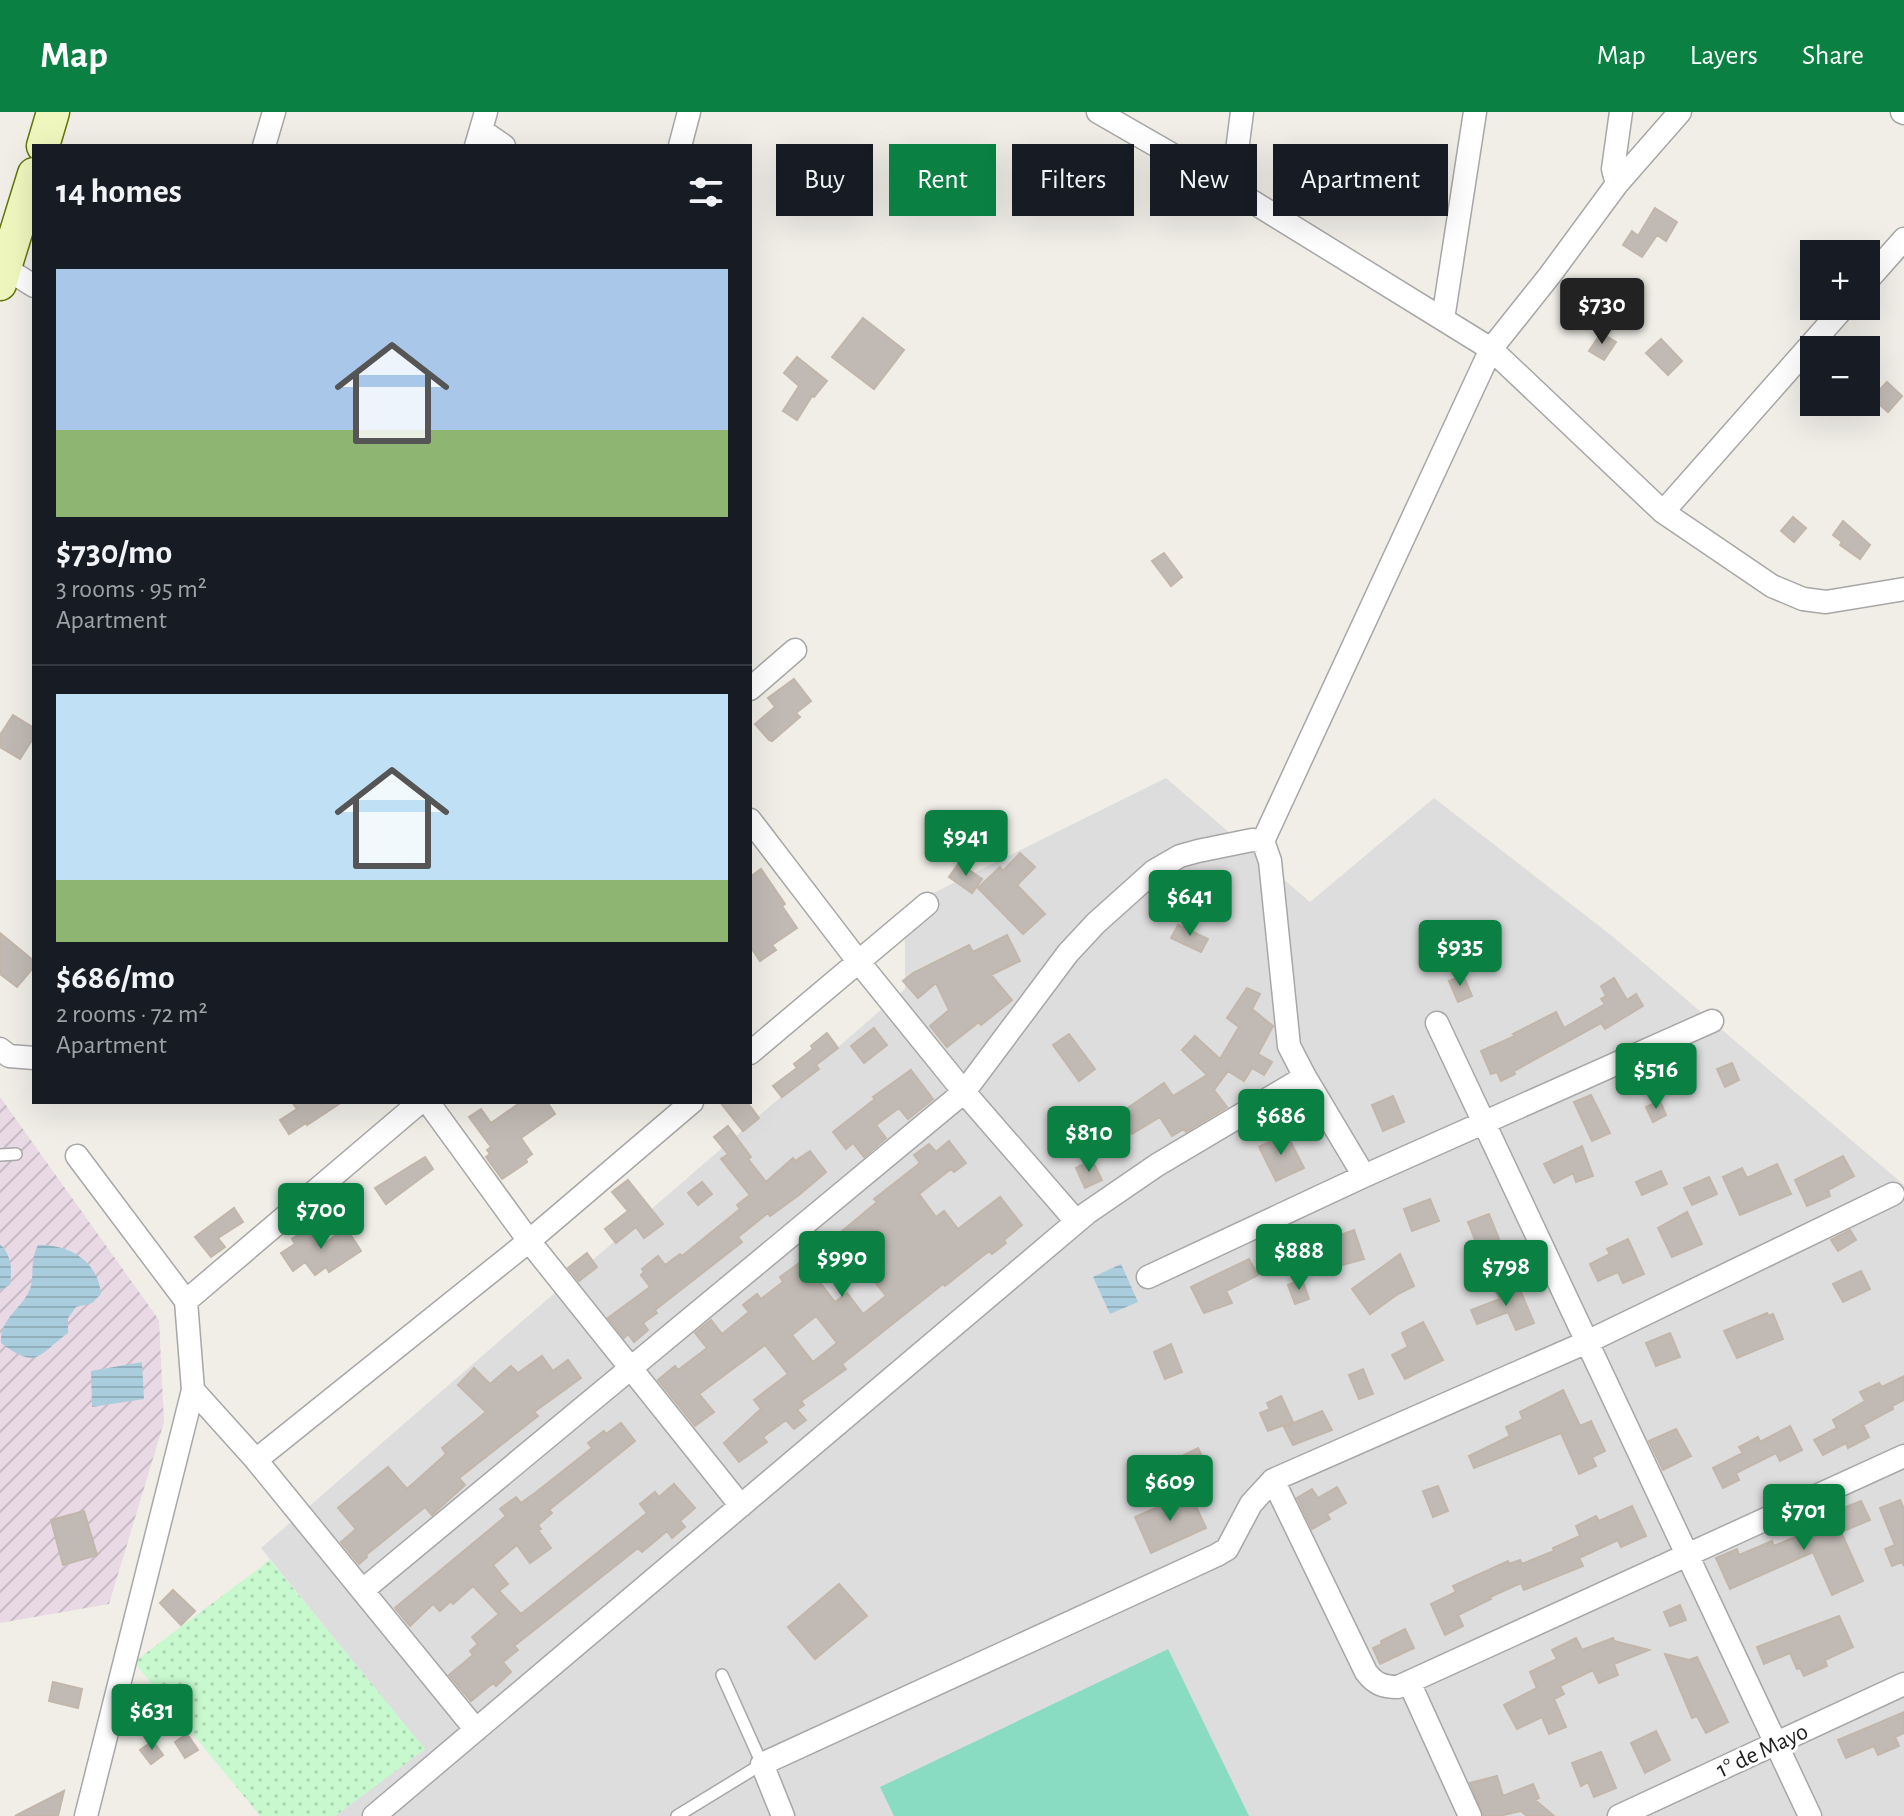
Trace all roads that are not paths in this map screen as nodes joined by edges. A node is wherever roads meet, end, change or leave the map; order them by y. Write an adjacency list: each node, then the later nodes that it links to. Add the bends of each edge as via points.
1 (53, 112): 10 (main road)
2 (274, 112): 11 (street)
3 (689, 112): 13 (street)
4 (1098, 112): 14 (street)
5 (1242, 112): 15 (street)
6 (1475, 112): 23 (street)
7 (1621, 112): 17 (street, via 1613,169)
8 (1680, 112): 17 (street)
9 (481, 129): 12 (street)
10 (44, 144)
11 (265, 144)
12 (501, 144)
13 (681, 144)
14 (1154, 144)
15 (1238, 144)
16 (32, 180): 21 (main road)
17 (1617, 184): 25 (street)
18 (1257, 204): 23 (street)
19 (1904, 239): 20 (street)
20 (1880, 266)
21 (2, 276): 22 (street)
22 (32, 285)
23 (1443, 319): 25 (street)
24 (1833, 320): 26 (street)
25 (1491, 349): 26 (street); 31 (street)
26 (1663, 512): 27 (street, via 1772,586 1803,599 1826,602)
27 (1904, 589)
28 (795, 650): 29 (street)
29 (752, 687)
30 (752, 828): 33 (street)
31 (1263, 841): 39 (street, via 1270,861 1289,1046); 40 (street, via 1198,851 1154,871 1068,953)
32 (927, 904): 33 (street)
33 (858, 961): 37 (street); 40 (street)
34 (1712, 1021): 44 (street)
35 (1437, 1023): 44 (street)
36 (0, 1049): 38 (street, via 9,1056)
37 (752, 1051)
38 (32, 1058)
39 (1305, 1077): 48 (street); 50 (street, via 1157,1165)
40 (964, 1092): 50 (street); 55 (street)
41 (418, 1104): 53 (street)
42 (429, 1104): 51 (street)
43 (690, 1104): 51 (street)
44 (1484, 1123): 48 (street); 54 (street)
45 (16, 1154): 46 (lane)
46 (0, 1155)
47 (77, 1156): 53 (street)
48 (1364, 1176): 52 (street)
49 (1893, 1194): 54 (street)
50 (1076, 1221): 60 (street)
51 (529, 1241): 55 (street); 58 (street)
52 (1148, 1277)
53 (186, 1301): 56 (street)
54 (1587, 1342): 59 (street); 61 (street)
55 (631, 1369): 60 (street); 62 (street)
56 (193, 1390): 58 (street); 69 (street)
57 (1904, 1456): 61 (street)
58 (256, 1460): 62 (street)
59 (1273, 1480): 64 (street, via 1366,1672 1385,1687); 68 (street, via 1251,1504 1227,1549 1217,1555)
60 (741, 1506): 66 (street)
61 (1688, 1556): 64 (street); 67 (street)
62 (363, 1590): 66 (street)
63 (722, 1675): 68 (lane)
64 (1409, 1682): 73 (street)
65 (1904, 1684): 67 (street, 1° de Mayo)
66 (476, 1730): 70 (street)
67 (1776, 1743): 74 (street, 1° de Mayo); 75 (street)
68 (762, 1764): 71 (lane); 72 (street)
69 (86, 1816)
70 (374, 1816)
71 (677, 1816)
72 (783, 1816)
73 (1470, 1816)
74 (1619, 1816)
75 (1810, 1816)

